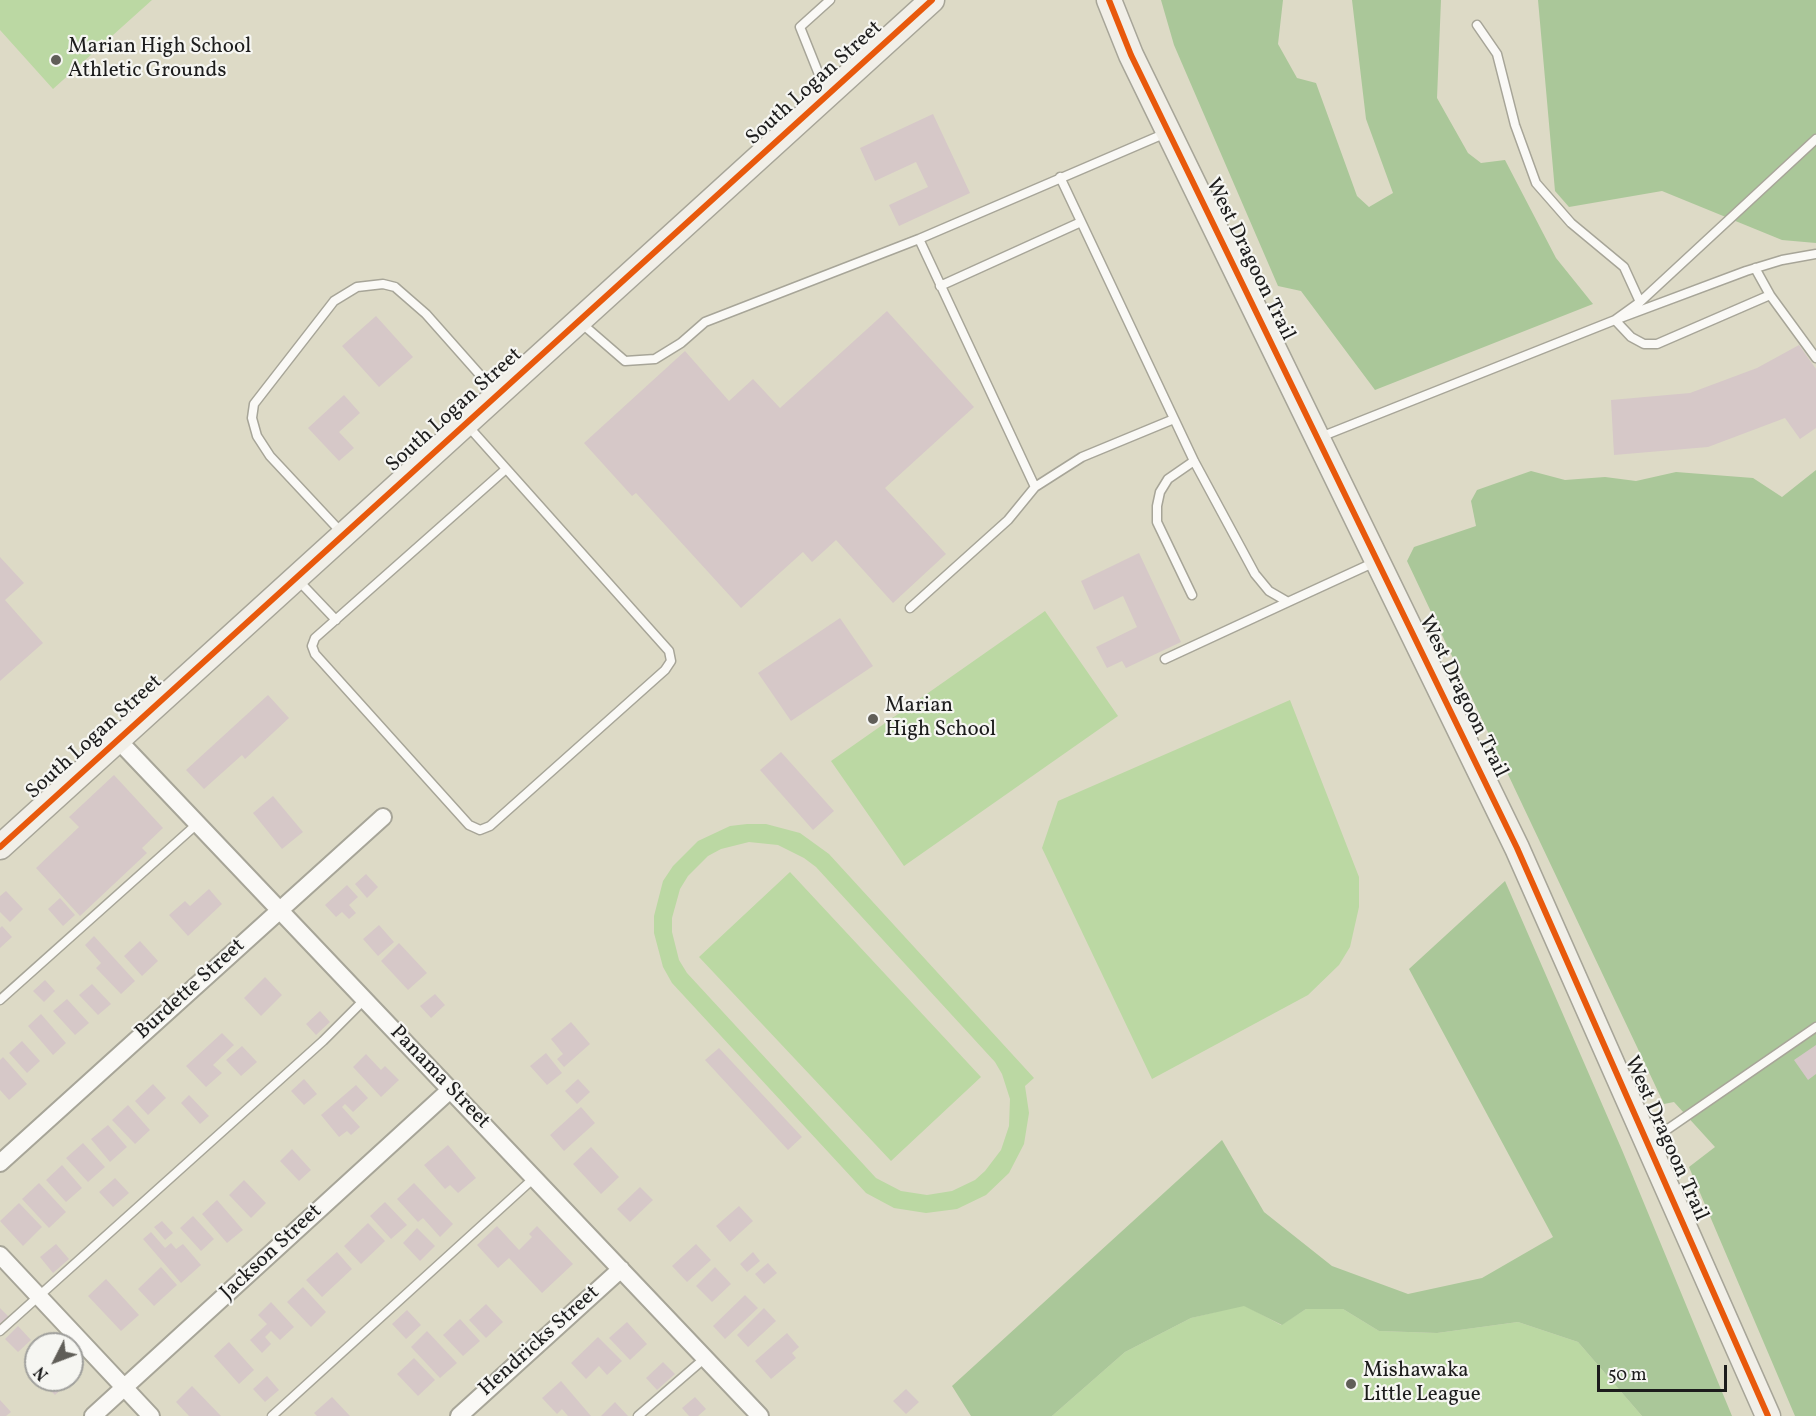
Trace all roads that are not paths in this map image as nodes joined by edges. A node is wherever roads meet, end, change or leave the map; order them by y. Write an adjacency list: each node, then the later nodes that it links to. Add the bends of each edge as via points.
1 (830, 0): 5 (lane, via 800,27)
2 (932, 0): 5 (street, South Logan Street)
3 (1109, 0): 6 (street, West Dragoon Trail)
4 (1477, 25): 15 (lane, via 1497,54 1515,125 1536,183 1571,223 1624,267)
5 (828, 95): 17 (street, South Logan Street)
6 (1169, 132): 8 (lane); 22 (street, West Dragoon Trail)
7 (1816, 140): 15 (lane)
8 (1060, 177): 9 (lane); 10 (lane)
9 (1081, 222): 13 (lane); 20 (lane)
10 (919, 239): 13 (lane); 17 (lane, via 705,322 655,359 625,361)
11 (1816, 254): 12 (lane)
12 (1755, 268): 14 (lane); 16 (lane)
13 (940, 286): 25 (lane)
14 (1770, 295): 16 (lane, via 1657,344 1644,344 1631,337); 18 (lane)
15 (1640, 302): 16 (lane)
16 (1615, 320): 22 (lane)
17 (579, 321): 19 (street, South Logan Street)
18 (1816, 358)
19 (497, 395): 21 (street, South Logan Street); 26 (lane, via 426,314 395,287 357,287 334,301 254,404 252,418 256,436 270,456)
20 (1174, 419): 23 (lane); 25 (lane, via 1082,457)
21 (466, 424): 24 (lane); 26 (street, South Logan Street)
22 (1318, 438): 27 (street, West Dragoon Trail)
23 (1194, 461): 29 (lane, via 1168,479 1156,506 1157,522); 30 (lane, via 1255,574 1269,591)
24 (506, 469): 32 (lane); 32 (lane, via 669,651 671,661 490,826 480,830 469,825 315,654 315,638)
25 (1035, 487): 31 (lane, via 1008,520)
26 (344, 535): 28 (street, South Logan Street)
27 (1377, 561): 30 (lane); 43 (street, West Dragoon Trail, via 1517,848)
28 (296, 578): 32 (lane); 34 (street, South Logan Street)
29 (1192, 595)
30 (1288, 602): 33 (lane)
31 (910, 608)
32 (336, 620)
33 (1165, 659)
34 (118, 740): 36 (street, Panama Street); 37 (street, South Logan Street)
35 (384, 817): 38 (street, Burdette Street)
36 (197, 824): 38 (street, Panama Street); 39 (lane)
37 (0, 847)
38 (279, 911): 40 (street, Panama Street); 44 (street, Burdette Street)
39 (0, 1000)
40 (364, 1000): 42 (street, Panama Street); 48 (lane)
41 (1816, 1028): 43 (lane)
42 (450, 1090): 45 (street, Panama Street); 51 (street, Jackson Street)
43 (1648, 1142): 58 (street, West Dragoon Trail)
44 (0, 1163)
45 (534, 1178): 47 (street, Panama Street); 54 (lane)
46 (0, 1256): 48 (street)
47 (621, 1269): 50 (street, Panama Street); 55 (street, Hendricks Street)
48 (39, 1296): 49 (lane); 51 (street)
49 (0, 1331)
50 (705, 1358): 56 (lane); 57 (street, Panama Street)
51 (124, 1388): 52 (street, Jackson Street); 53 (street)
52 (93, 1416)
53 (151, 1416)
54 (272, 1416)
55 (459, 1416)
56 (638, 1416)
57 (760, 1416)
58 (1768, 1416)

